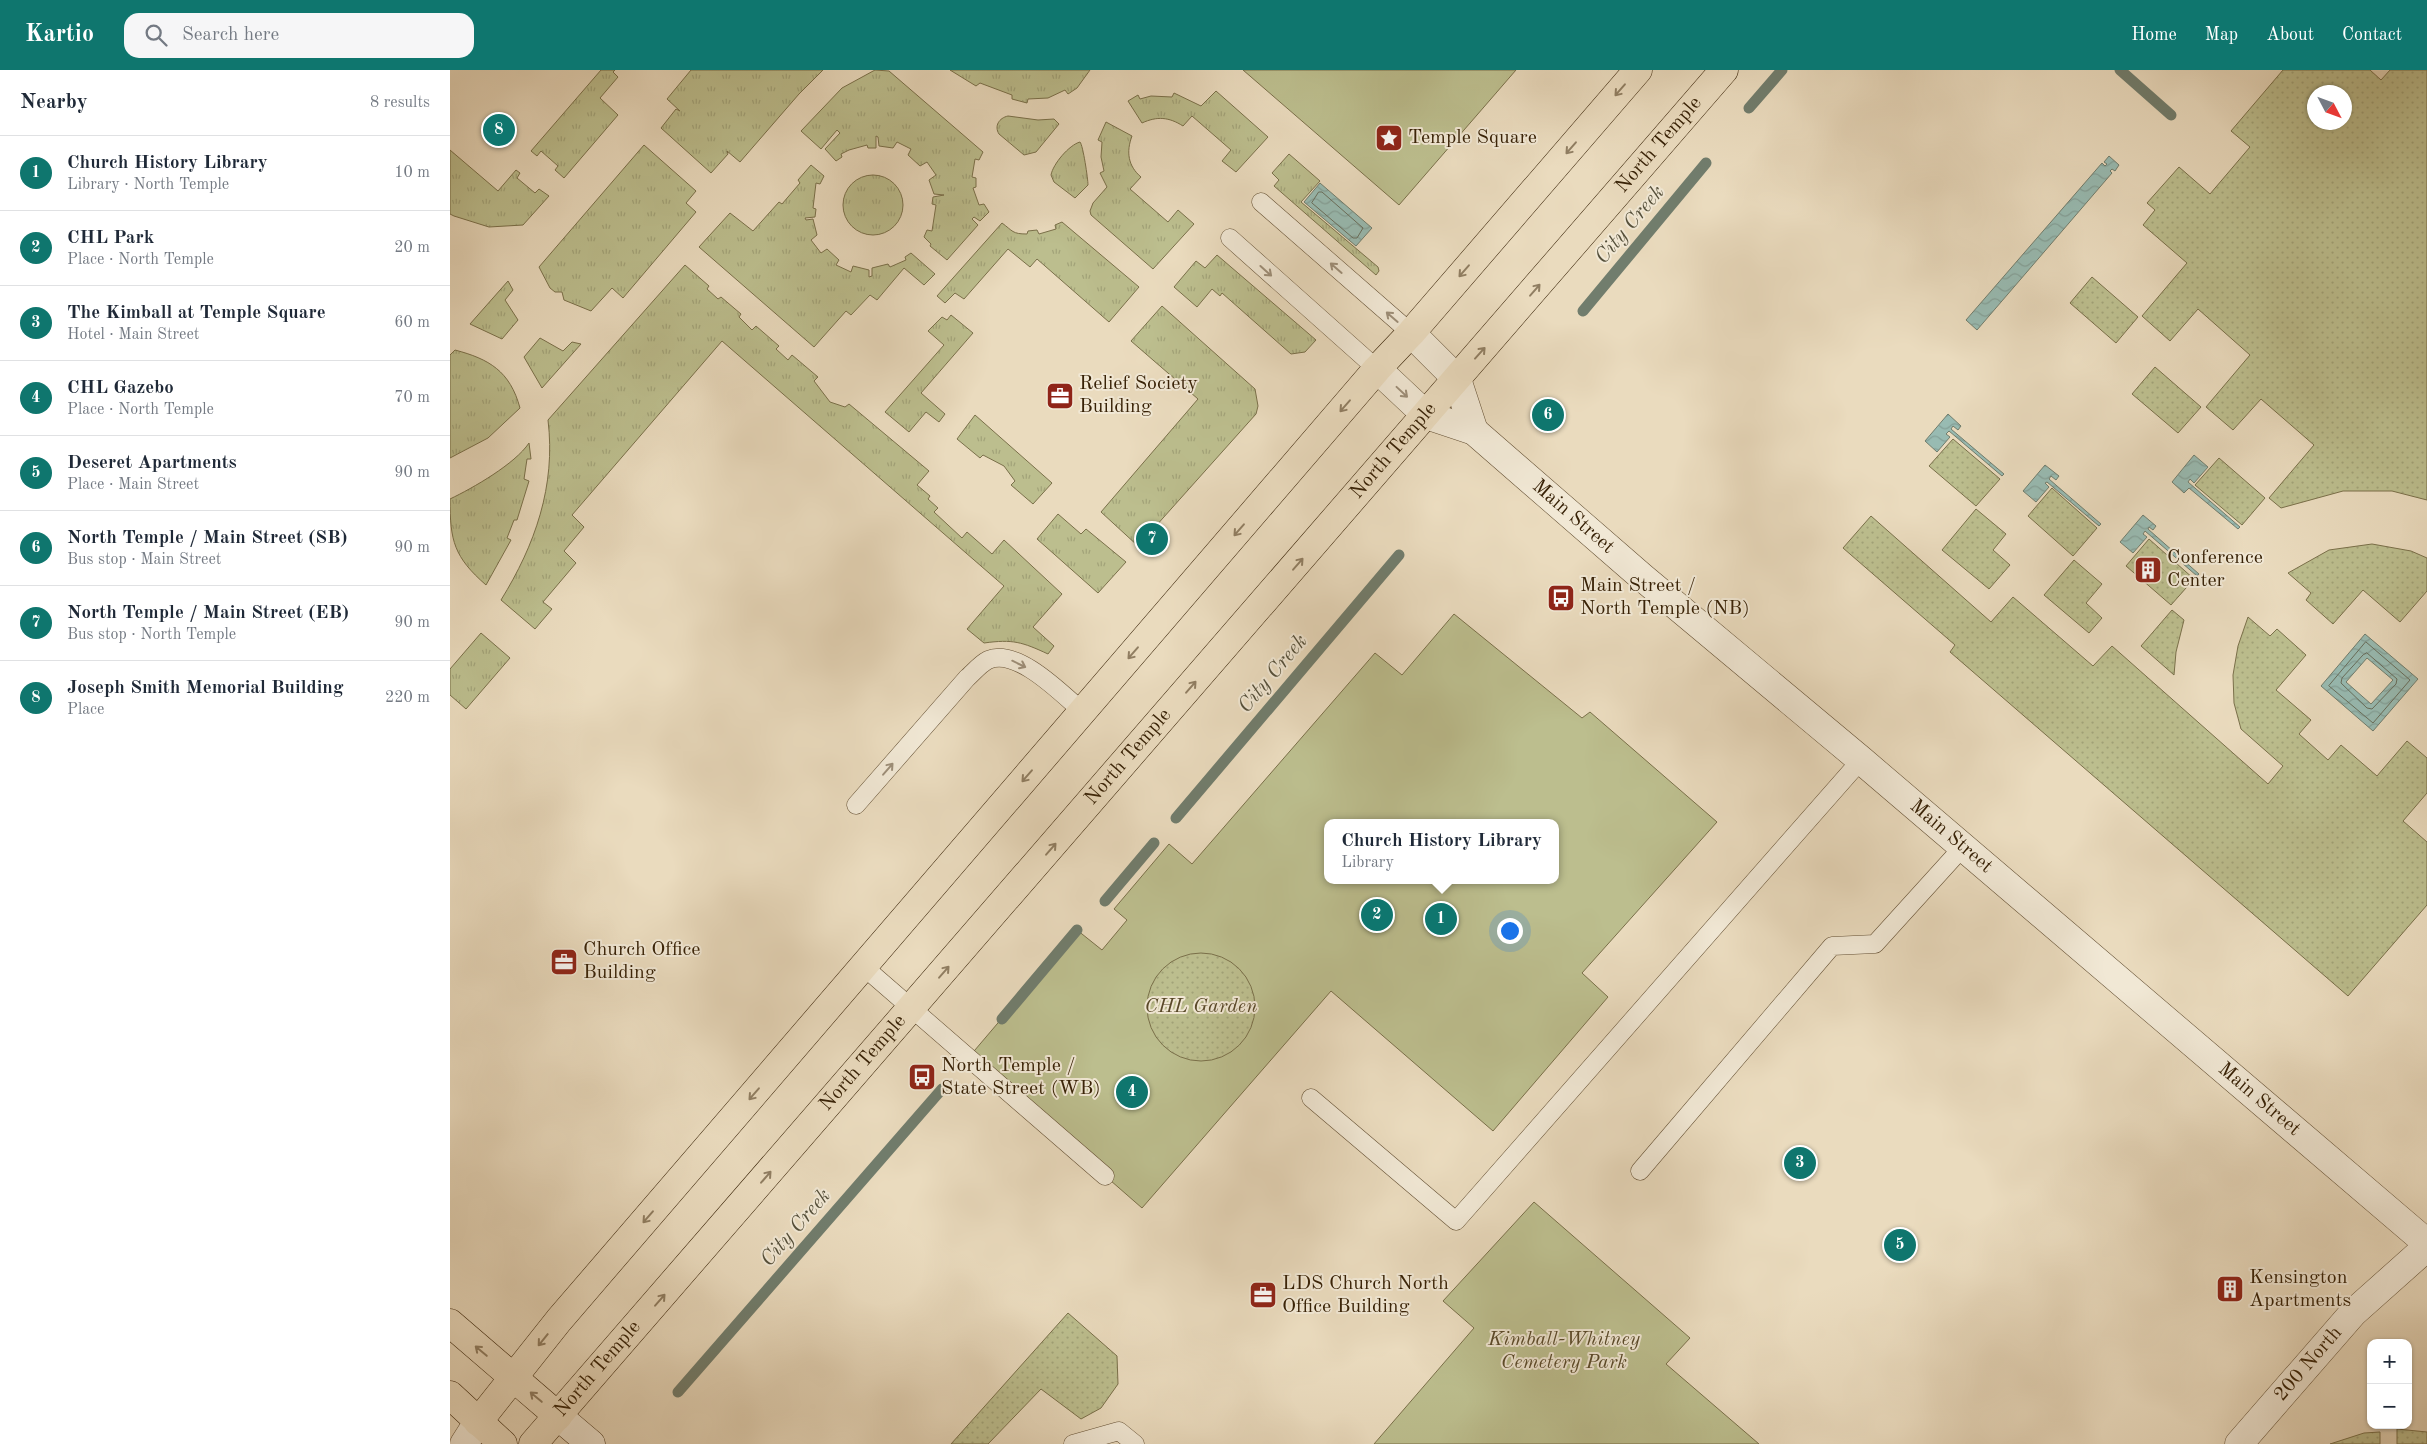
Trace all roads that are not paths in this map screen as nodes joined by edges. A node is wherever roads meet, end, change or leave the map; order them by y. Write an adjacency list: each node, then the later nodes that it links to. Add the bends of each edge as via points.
1 (1638, 70): 5 (main road, one-way to 5)
2 (1724, 70): 7 (main road, North Temple, one-way to 2)
3 (1261, 202): 5 (lane, one-way to 3)
4 (1230, 238): 6 (lane, one-way to 6)
5 (1411, 333): 6 (main road); 7 (street)
6 (1377, 370): 8 (street, Main Street, one-way to 8); 10 (main road, one-way to 10)
7 (1457, 379): 8 (main road, North Temple); 9 (street)
8 (1426, 415): 9 (street, Main Street); 15 (main road, North Temple, one-way to 8)
9 (1474, 431): 11 (street, Main Street)
10 (1082, 712): 12 (lane, one-way to 10, via 967,678 987,660 1005,657 1023,666 1043,678); 14 (main road, one-way to 14)
11 (1861, 760): 13 (street, Main Street); 16 (lane, via 1456,1221)
12 (856, 805)
13 (1962, 848): 17 (lane, via 1875,944 1832,946); 19 (street, Main Street)
14 (864, 967): 15 (lane); 21 (main road, one-way to 21)
15 (912, 1009): 18 (lane); 23 (main road, North Temple, one-way to 15)
16 (1311, 1098)
17 (1640, 1171)
18 (1105, 1176)
19 (2427, 1245): 31 (street, 200 North, via 2353,1313)
20 (450, 1323): 21 (main road, one-way to 20)
21 (513, 1377): 23 (main road, one-way to 21); 24 (main road)
22 (450, 1396): 24 (main road)
23 (558, 1416): 27 (main road, North Temple); 28 (street)
24 (478, 1422): 25 (street); 26 (main road)
25 (464, 1444)
26 (502, 1444)
27 (533, 1444)
28 (591, 1444)
29 (1073, 1444): 30 (lane, via 1119,1431)
30 (1135, 1444)
31 (2239, 1444)

